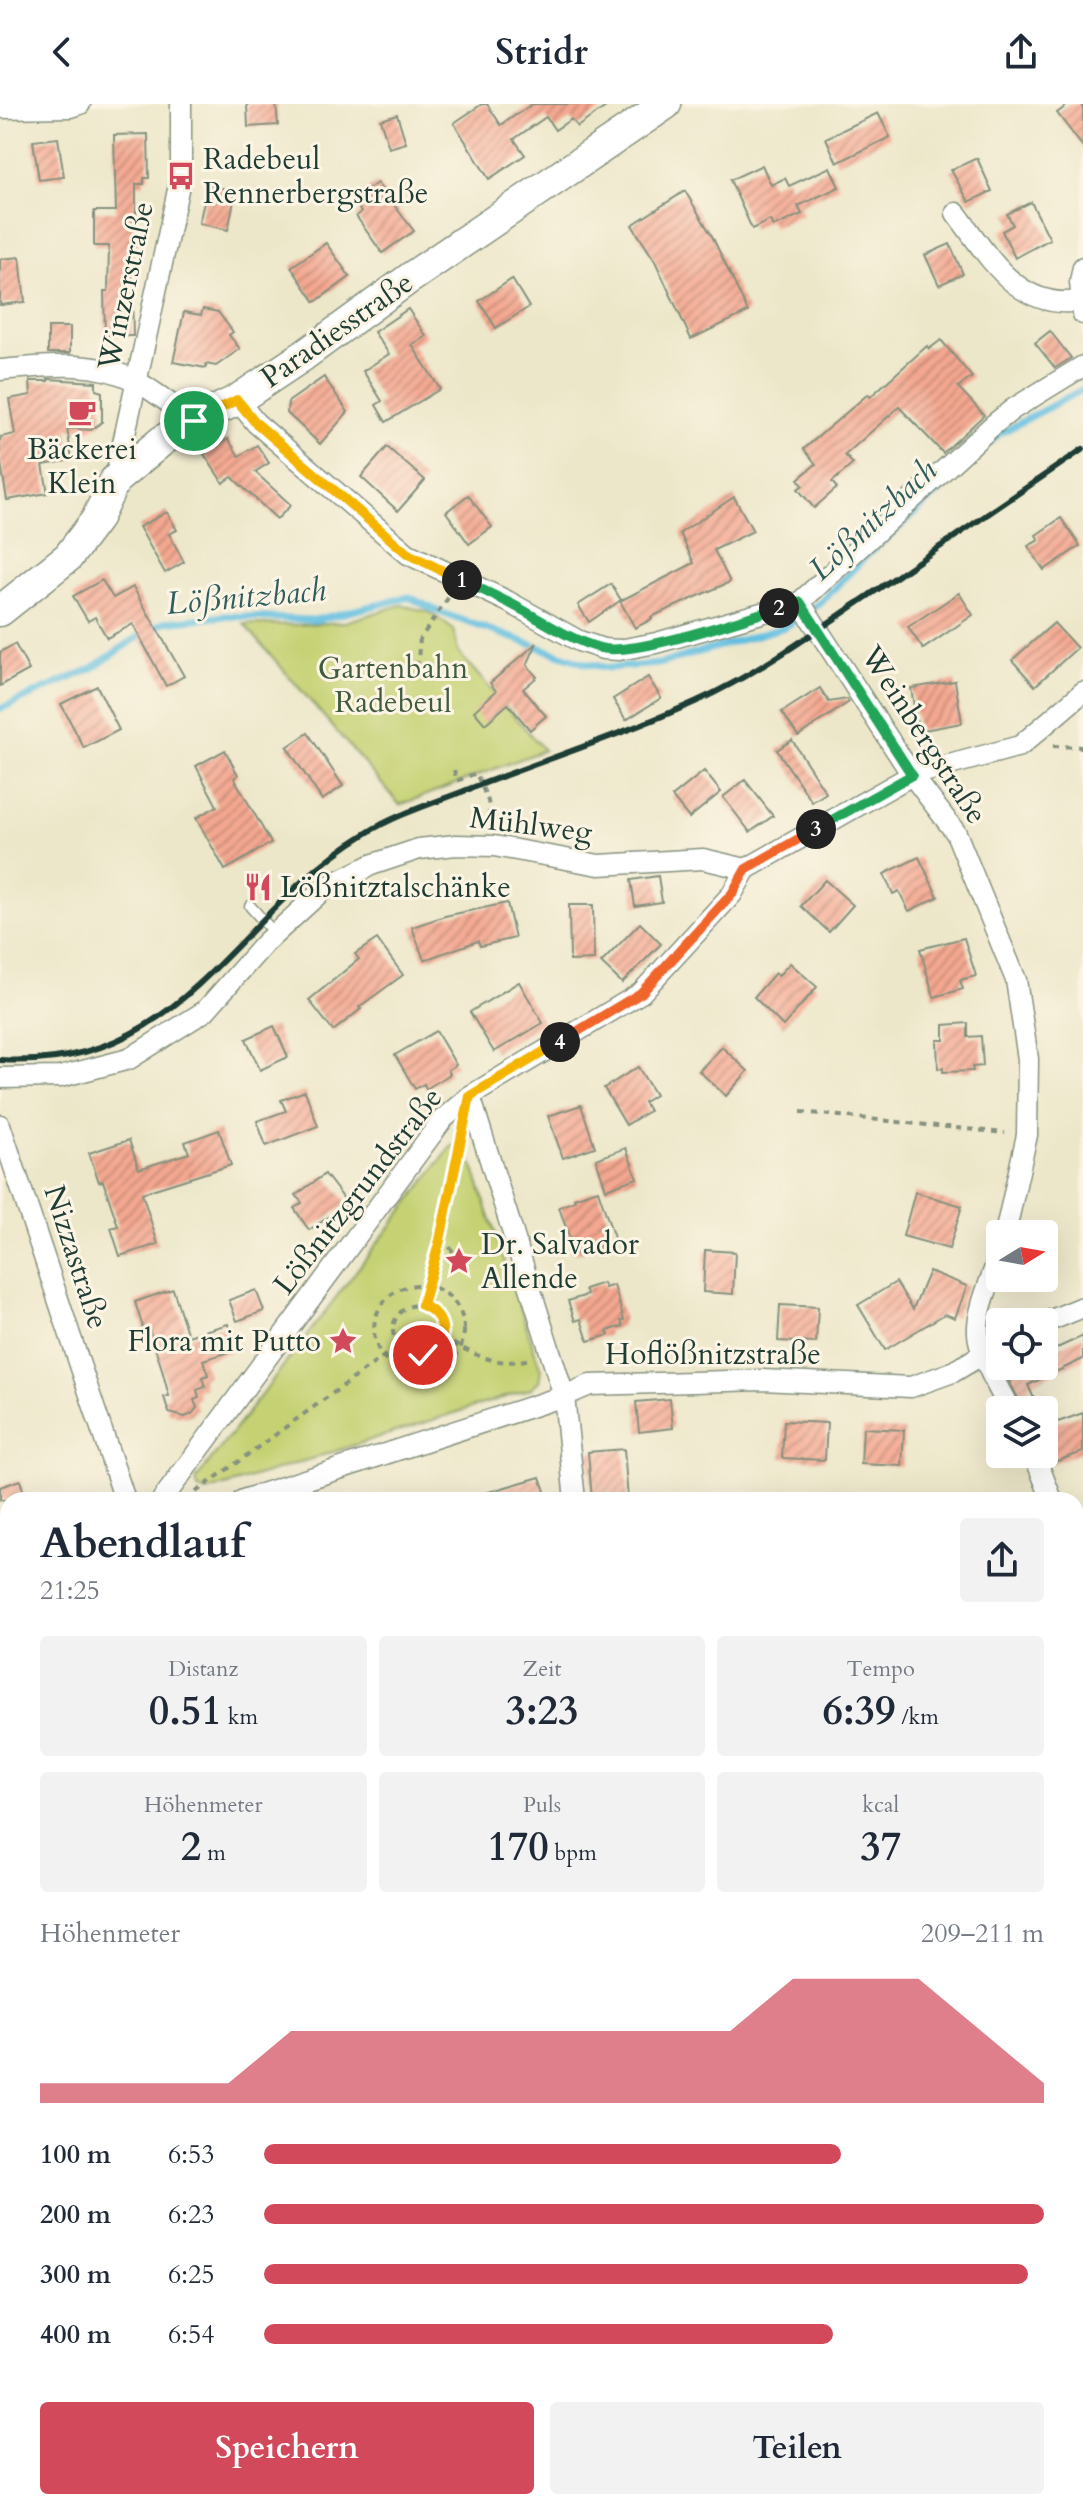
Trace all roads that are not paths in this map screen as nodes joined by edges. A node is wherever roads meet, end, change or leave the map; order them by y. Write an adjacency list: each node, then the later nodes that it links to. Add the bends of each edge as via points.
1 (80, 104): 4 (street)
2 (181, 104): 10 (street, Winzerstraße, via 181,176)
3 (666, 104): 11 (street, Paradiesstraße)
4 (0, 108)
5 (956, 213): 7 (street, via 1006,279 1039,297)
6 (1083, 267): 7 (street)
7 (1082, 308)
8 (1083, 366): 14 (street, via 993,425)
9 (0, 370): 10 (street, via 79,365)
10 (136, 381): 12 (street); 13 (street, Winzerstraße)
11 (237, 400): 12 (street, Paradiesstraße); 14 (street, via 256,423 408,554 579,641 619,650)
12 (194, 421): 13 (street, Paradiesstraße)
13 (115, 480): 15 (street, Paradiesstraße, via 96,520 68,557)
14 (805, 608): 17 (street, Weinbergstraße)
15 (0, 611)
16 (1083, 692): 17 (street, Lößnitzgrundstraße, via 1020,746)
17 (912, 775): 18 (street, Lößnitzgrundstraße); 24 (street, Weinbergstraße, via 956,833 1016,980 1028,1059 1027,1135)
18 (746, 869): 20 (street, Mühlweg, via 703,859 599,865 494,846 419,849 325,888); 22 (street, Lößnitzgrundstraße, via 732,894 641,993)
19 (250, 906): 20 (lane)
20 (275, 934): 21 (street, Mühlweg, via 205,1011 129,1059 60,1077)
21 (0, 1078)
22 (470, 1096): 30 (street); 33 (street, Lößnitzgrundstraße, via 443,1119)
23 (0, 1125): 32 (street, Nizzastraße)
24 (1008, 1220)
25 (987, 1292): 28 (street, via 978,1334)
26 (1083, 1307): 27 (street)
27 (1058, 1317)
28 (986, 1342)
29 (986, 1352): 30 (street, Hoflößnitzstraße, via 953,1372 911,1387 762,1380 590,1385)
30 (564, 1396): 34 (street, Hoflößnitzstraße); 35 (street)
31 (1039, 1468): 36 (street)
32 (122, 1492)
33 (168, 1492)
34 (268, 1492)
35 (574, 1492)
36 (1049, 1492)

